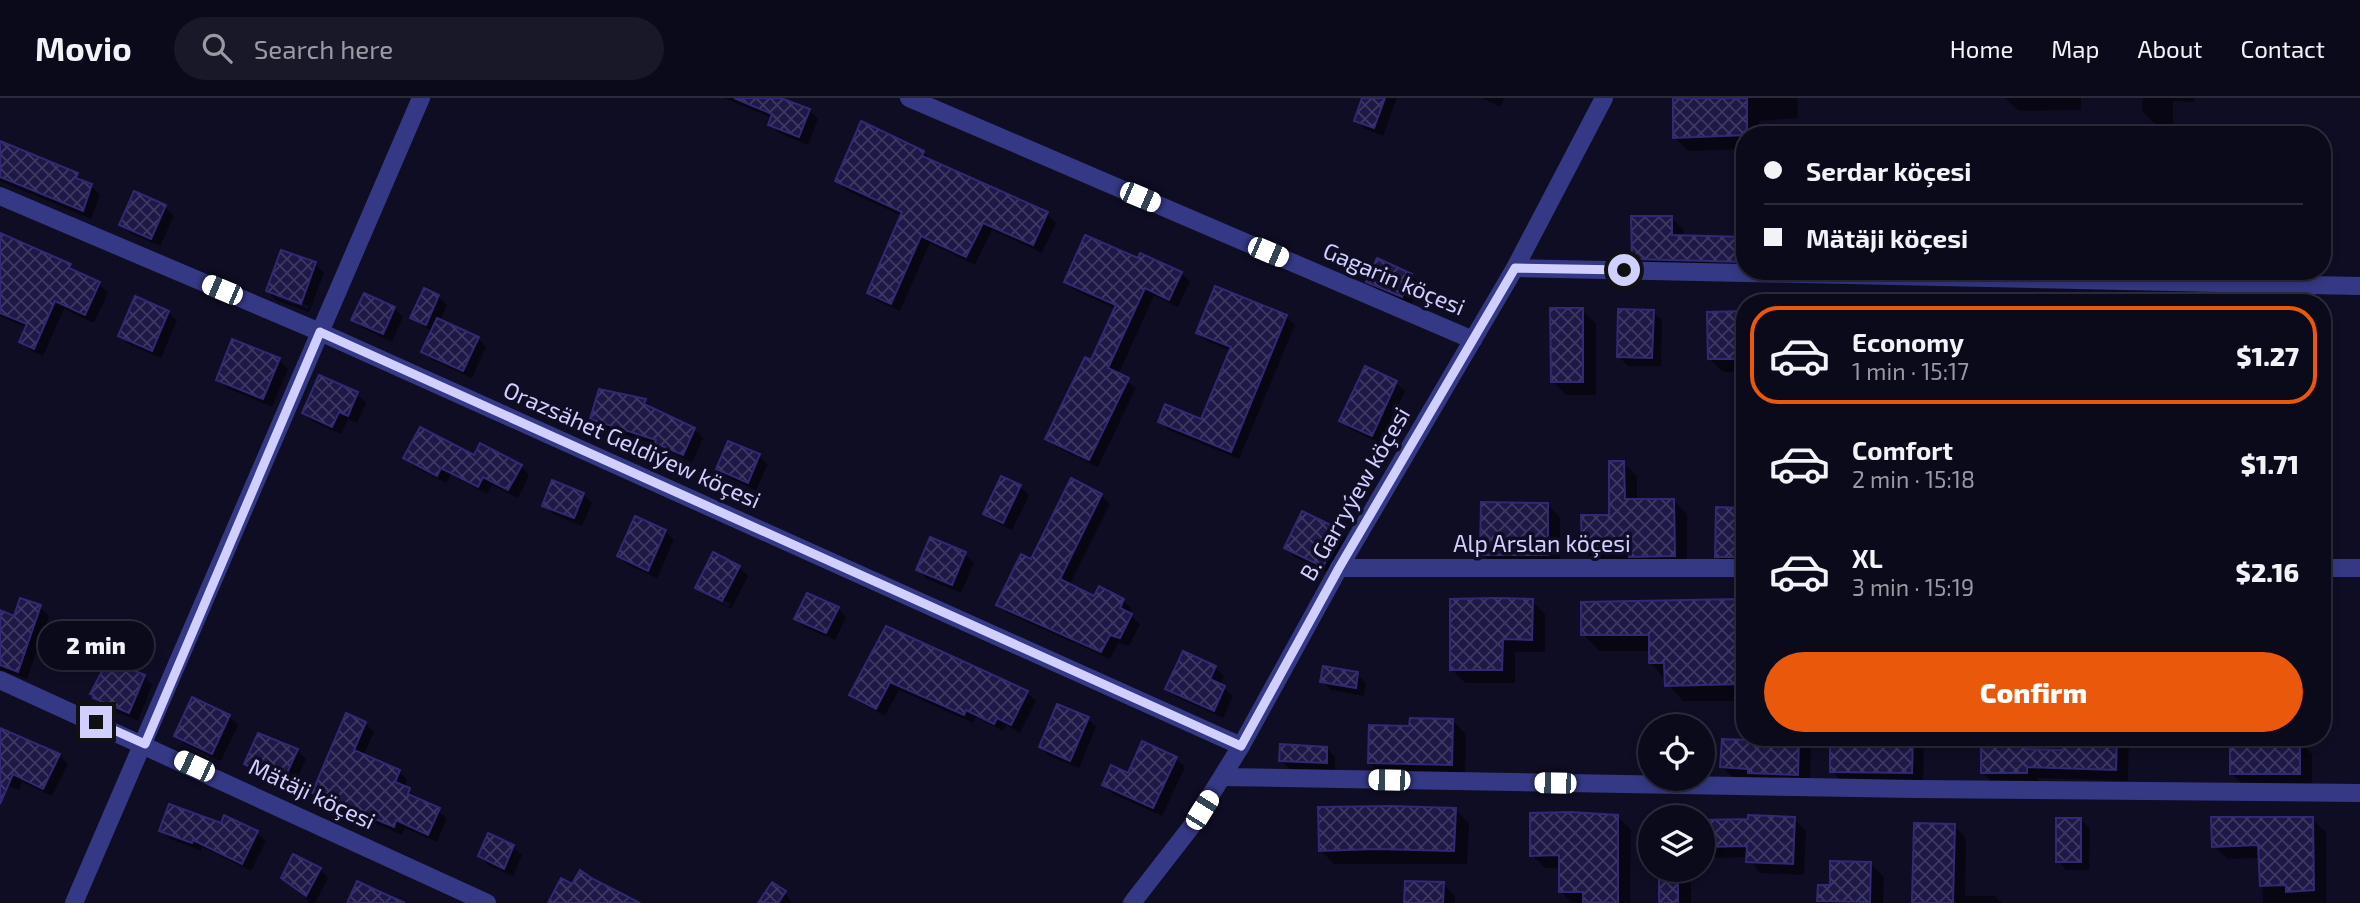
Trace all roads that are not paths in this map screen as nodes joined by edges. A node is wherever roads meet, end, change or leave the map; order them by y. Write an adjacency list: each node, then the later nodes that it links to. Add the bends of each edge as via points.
1 (421, 98): 9 (street)
2 (909, 98): 10 (street, Gagarin köçesi)
3 (1604, 98): 5 (street, B. Garryýew köçesi)
4 (0, 196): 9 (street, Orazsähet Geldiýew köçesi)
5 (1515, 268): 6 (street); 10 (street, B. Garryýew köçesi)
6 (1736, 273)
7 (2078, 280): 8 (street)
8 (2360, 286)
9 (320, 332): 16 (street); 17 (street, Orazsähet Geldiýew köçesi)
10 (1473, 340): 11 (street, B. Garryýew köçesi)
11 (1339, 568): 12 (street, Alp Arslan köçesi); 17 (street, B. Garryýew köçesi)
12 (1736, 568)
13 (2331, 568): 14 (street)
14 (2360, 568)
15 (0, 680): 16 (street, Mätäji köçesi)
16 (145, 744): 20 (street); 21 (street, Mätäji köçesi)
17 (1241, 746): 18 (street, B. Garryýew köçesi)
18 (1223, 777): 19 (street); 22 (street, B. Garryýew köçesi)
19 (2360, 793)
20 (74, 903)
21 (487, 903)
22 (1132, 903)

